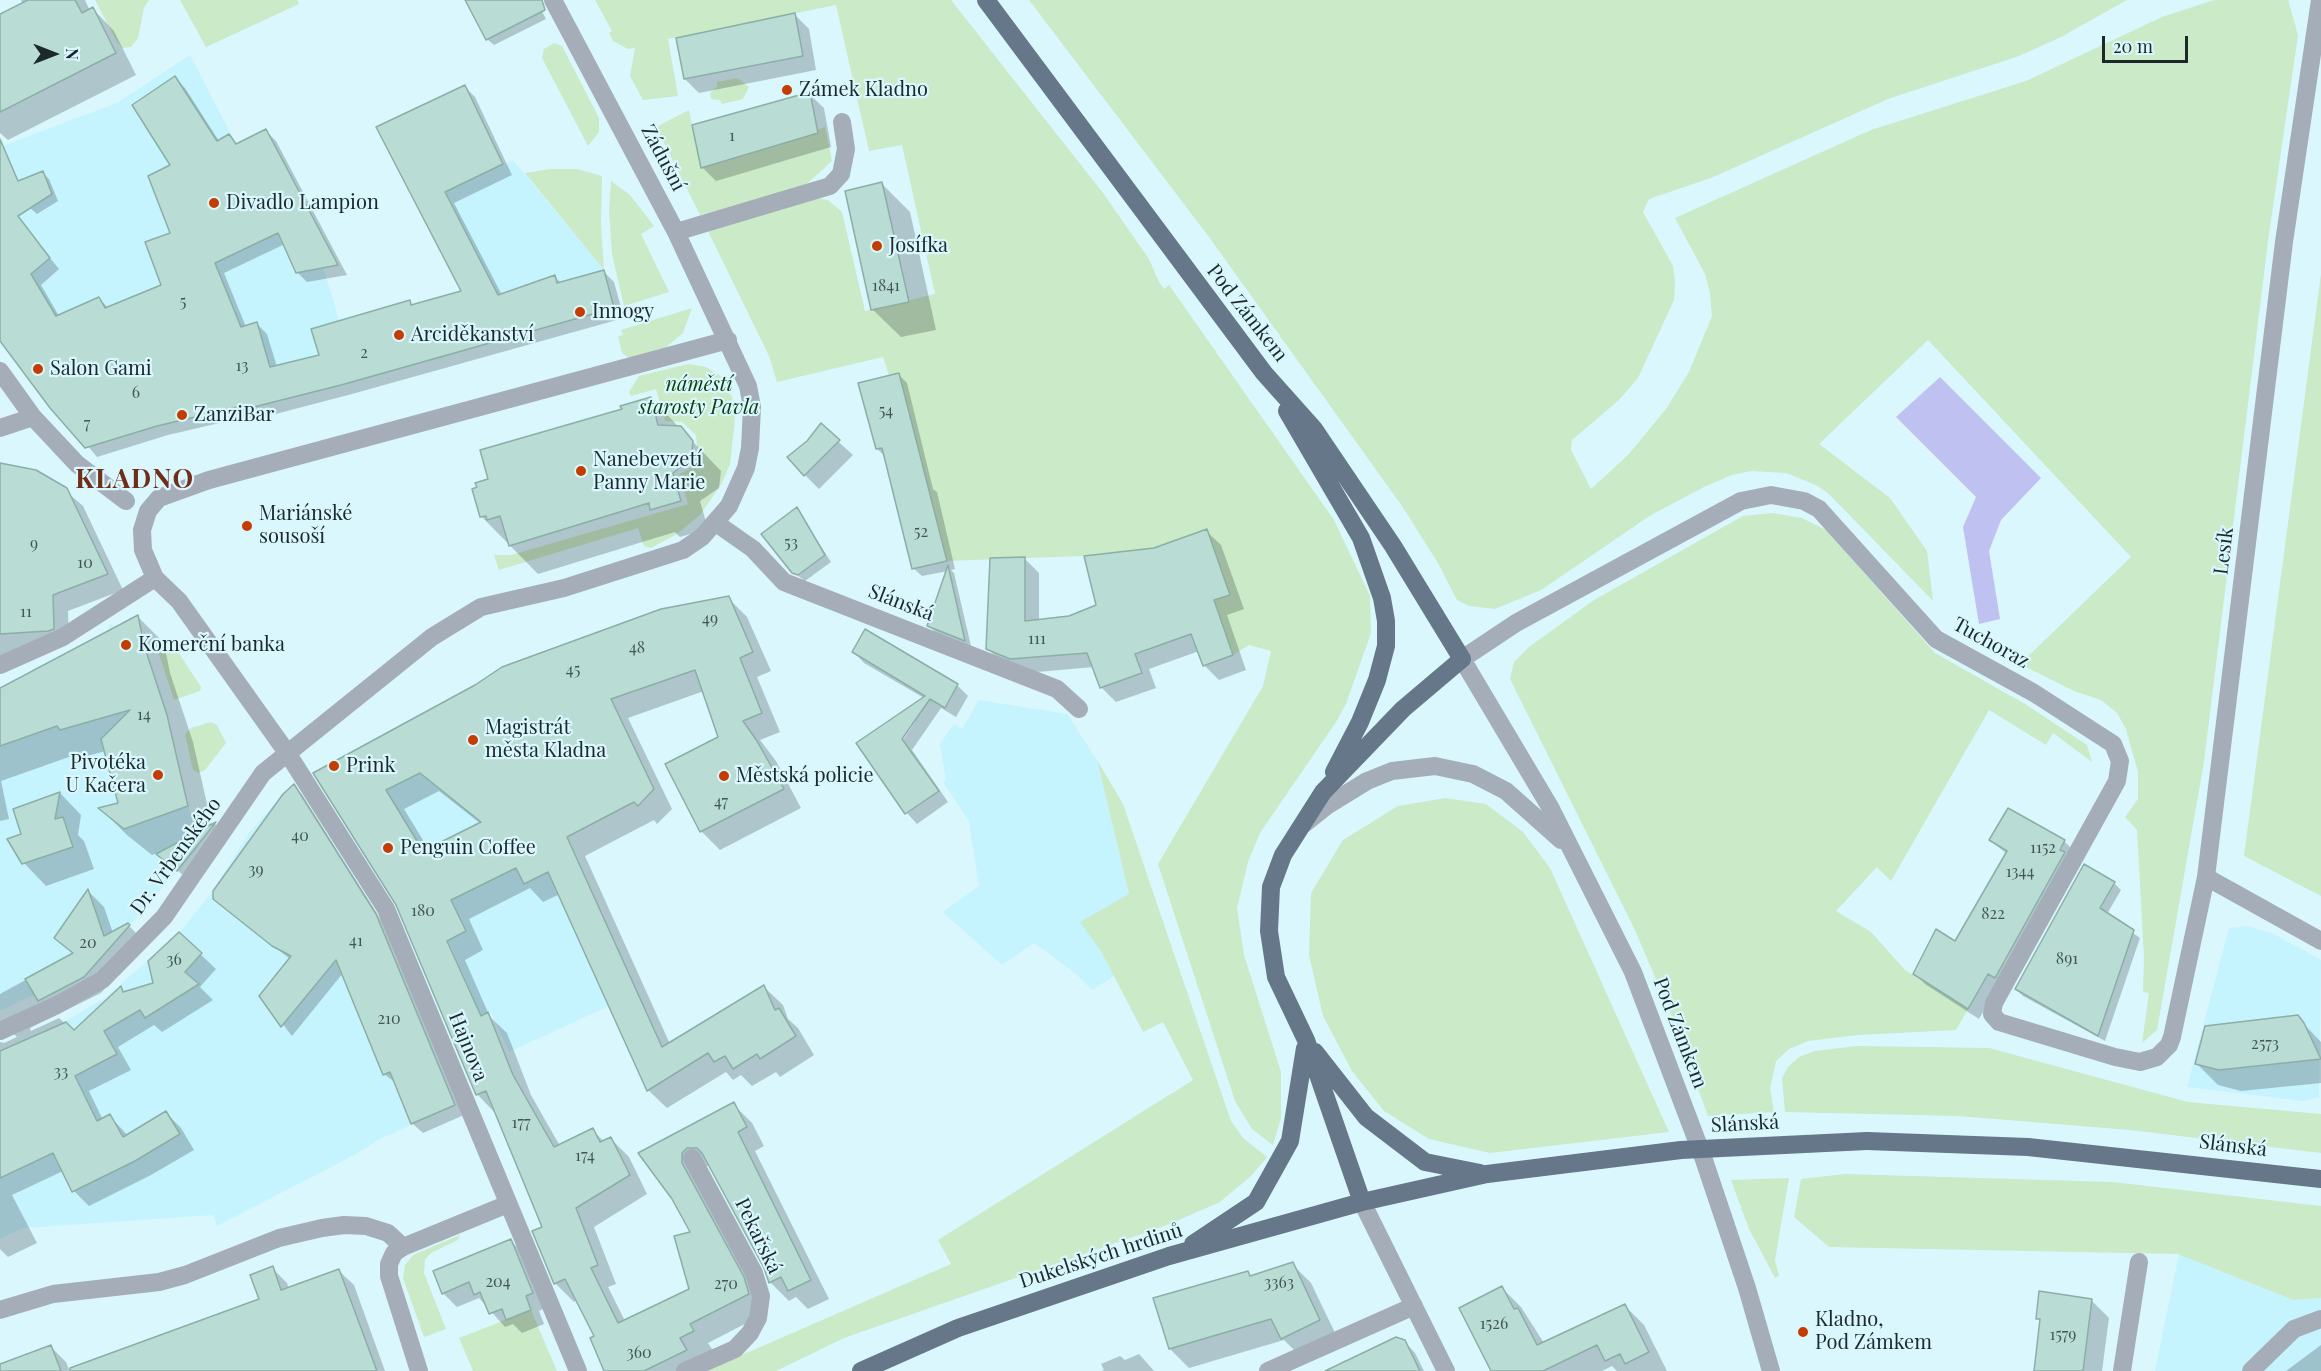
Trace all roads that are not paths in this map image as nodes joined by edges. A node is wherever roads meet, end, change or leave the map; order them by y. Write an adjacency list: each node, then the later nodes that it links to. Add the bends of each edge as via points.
1 (553, 0): 5 (street, Zádušní)
2 (986, 0): 8 (main road, Pod Zámkem)
3 (2320, 0): 22 (street, Lesík, via 2284,242)
4 (842, 122): 5 (street, via 846,149 841,174 830,186)
5 (676, 232): 6 (street, Zádušní)
6 (728, 340): 13 (street, via 748,386 752,427 746,468 729,506); 14 (street, via 209,480 159,498 148,511 142,530 143,550)
7 (0, 371): 9 (street)
8 (1264, 373): 15 (main road, Pod Zámkem, via 1314,429 1393,546); 19 (main road, via 1341,500 1382,598 1386,646 1377,680)
9 (33, 417): 10 (street); 11 (street); 12 (street, via 77,464)
10 (0, 418)
11 (0, 428)
12 (126, 501)
13 (716, 523): 17 (street, Slánská, via 753,549 784,582 1058,689); 18 (street, via 683,550 564,588 481,607 464,616 432,637)
14 (155, 578): 16 (street, via 63,637); 18 (street, via 179,601)
15 (1462, 659): 19 (main road, Pod Zámkem, via 1403,709); 21 (street, Pod Zámkem); 26 (street, Tuchoraz, via 1516,623 1741,501 1756,496 1787,496 1819,508 1936,639 2034,693 2114,744 2120,761 2117,781 1994,1003 1992,1014 1999,1022)
16 (0, 665)
17 (1079, 709)
18 (288, 754): 24 (street, Dr. Vrbenského, via 263,773 164,917 102,980); 31 (street, Hajnova, via 386,909)
19 (1323, 792): 20 (main road, Pod Zámkem)
20 (1298, 829): 21 (street, Pod Zámkem, via 1367,781 1392,771 1435,766 1473,774 1506,790); 25 (main road, Pod Zámkem, via 1271,887 1269,931 1276,977)
21 (1576, 855): 44 (street, Pod Zámkem, via 1633,972 1659,1038 1740,1268)
22 (2206, 877): 23 (street); 26 (street, Lesík, via 2169,1045 2149,1061)
23 (2321, 941)
24 (0, 1031)
25 (1306, 1040): 28 (main road, via 1366,1117 1425,1162); 30 (main road, Pod Zámkem); 33 (main road, via 1290,1141 1256,1202)
26 (2115, 1057)
27 (692, 1158): 40 (street, Pekařská, via 754,1274 761,1296 758,1318 735,1348)
28 (1487, 1174): 29 (main road, Slánská, bridge, via 1681,1150 1867,1141 2028,1147); 30 (main road, Slánská)
29 (2321, 1179)
30 (1362, 1202): 33 (main road, Dukelských hrdinů); 35 (street)
31 (508, 1204): 32 (street); 39 (street, Hajnova)
32 (403, 1246): 36 (street, via 388,1233 366,1226 322,1228 279,1238 168,1279 53,1294); 38 (street, via 394,1253 389,1276)
33 (1179, 1253): 41 (main road, Dukelských hrdinů, via 958,1328)
34 (2139, 1262): 45 (street)
35 (1414, 1306): 42 (street); 43 (street)
36 (0, 1310)
37 (2321, 1319): 46 (street, via 2294,1329)
38 (418, 1371)
39 (578, 1371)
40 (685, 1371)
41 (861, 1371)
42 (1268, 1371)
43 (1446, 1371)
44 (1771, 1371)
45 (2122, 1371)
46 (2251, 1371)

